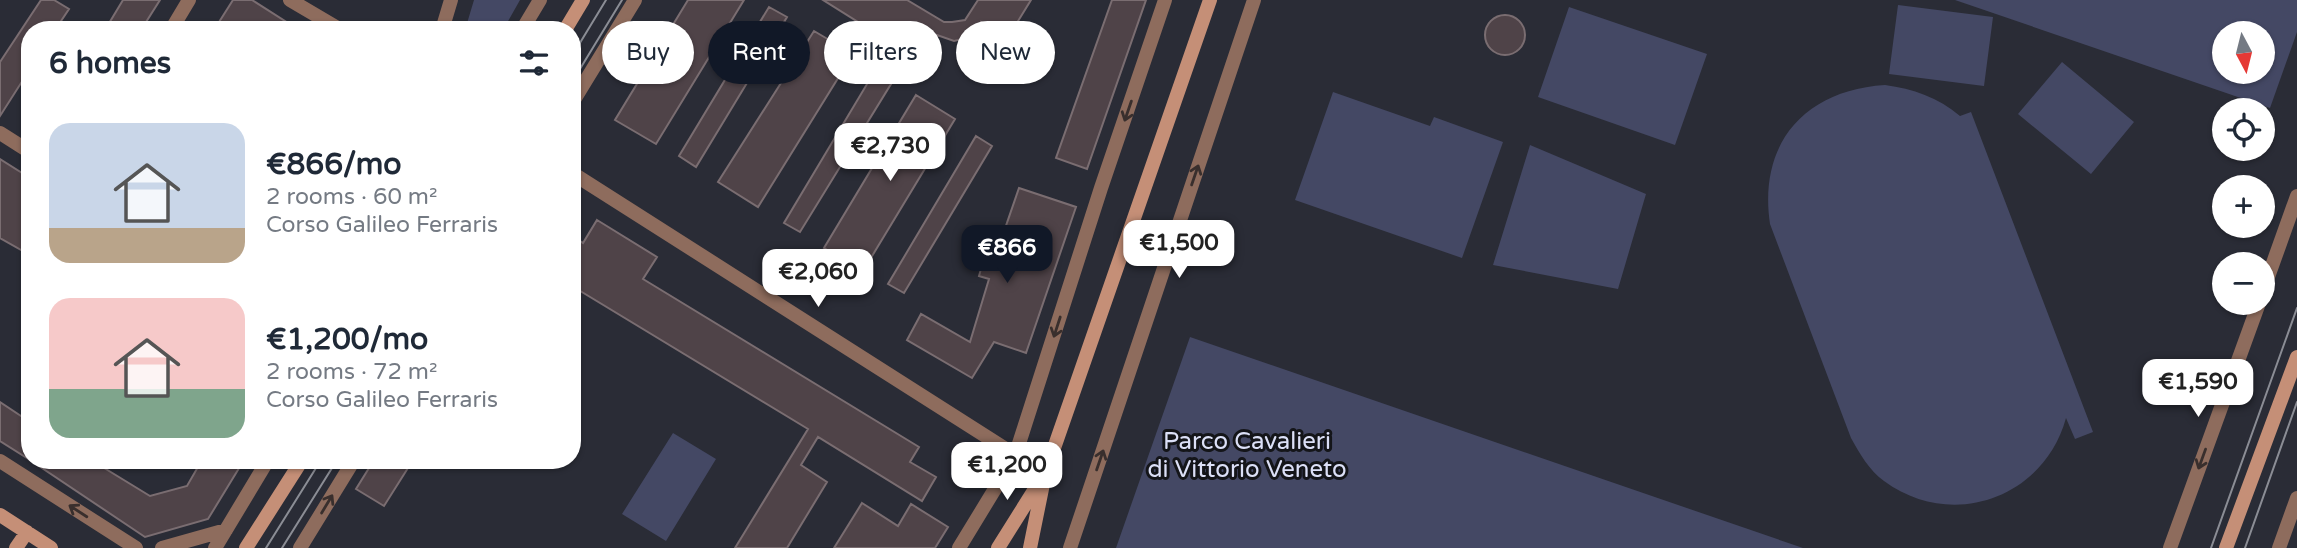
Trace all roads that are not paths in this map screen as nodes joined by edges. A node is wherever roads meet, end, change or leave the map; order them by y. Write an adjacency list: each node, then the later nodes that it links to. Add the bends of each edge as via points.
1 (189, 0): 10 (street)
2 (290, 0): 11 (street)
3 (451, 0): 12 (street)
4 (540, 0): 13 (street)
5 (583, 0): 14 (main road)
6 (635, 0): 15 (street)
7 (1165, 0): 23 (street, one-way to 23)
8 (1210, 0): 28 (main road)
9 (1254, 0): 43 (street, one-way to 9)
10 (176, 21)
11 (326, 21)
12 (445, 21)
13 (527, 21)
14 (570, 21)
15 (581, 88)
16 (0, 132): 17 (street)
17 (21, 146)
18 (581, 179): 23 (street)
19 (2297, 196): 20 (street)
20 (2275, 257)
21 (2255, 315): 44 (street, one-way to 44)
22 (2297, 357): 45 (main road)
23 (1016, 456): 28 (street); 40 (street)
24 (0, 461): 35 (street, one-way to 24)
25 (263, 469): 31 (street)
26 (296, 469): 38 (main road)
27 (348, 469): 39 (street, one-way to 27)
28 (1045, 474): 41 (main road); 42 (main road)
29 (2297, 498): 46 (street)
30 (0, 515): 32 (main road)
31 (226, 530): 36 (street); 37 (street)
32 (27, 532): 33 (main road); 34 (main road)
33 (16, 548)
34 (51, 548)
35 (136, 548)
36 (162, 548)
37 (215, 548)
38 (246, 548)
39 (300, 548)
40 (959, 548)
41 (998, 548)
42 (1030, 548)
43 (1070, 548)
44 (2170, 548)
45 (2227, 548)
46 (2279, 548)

